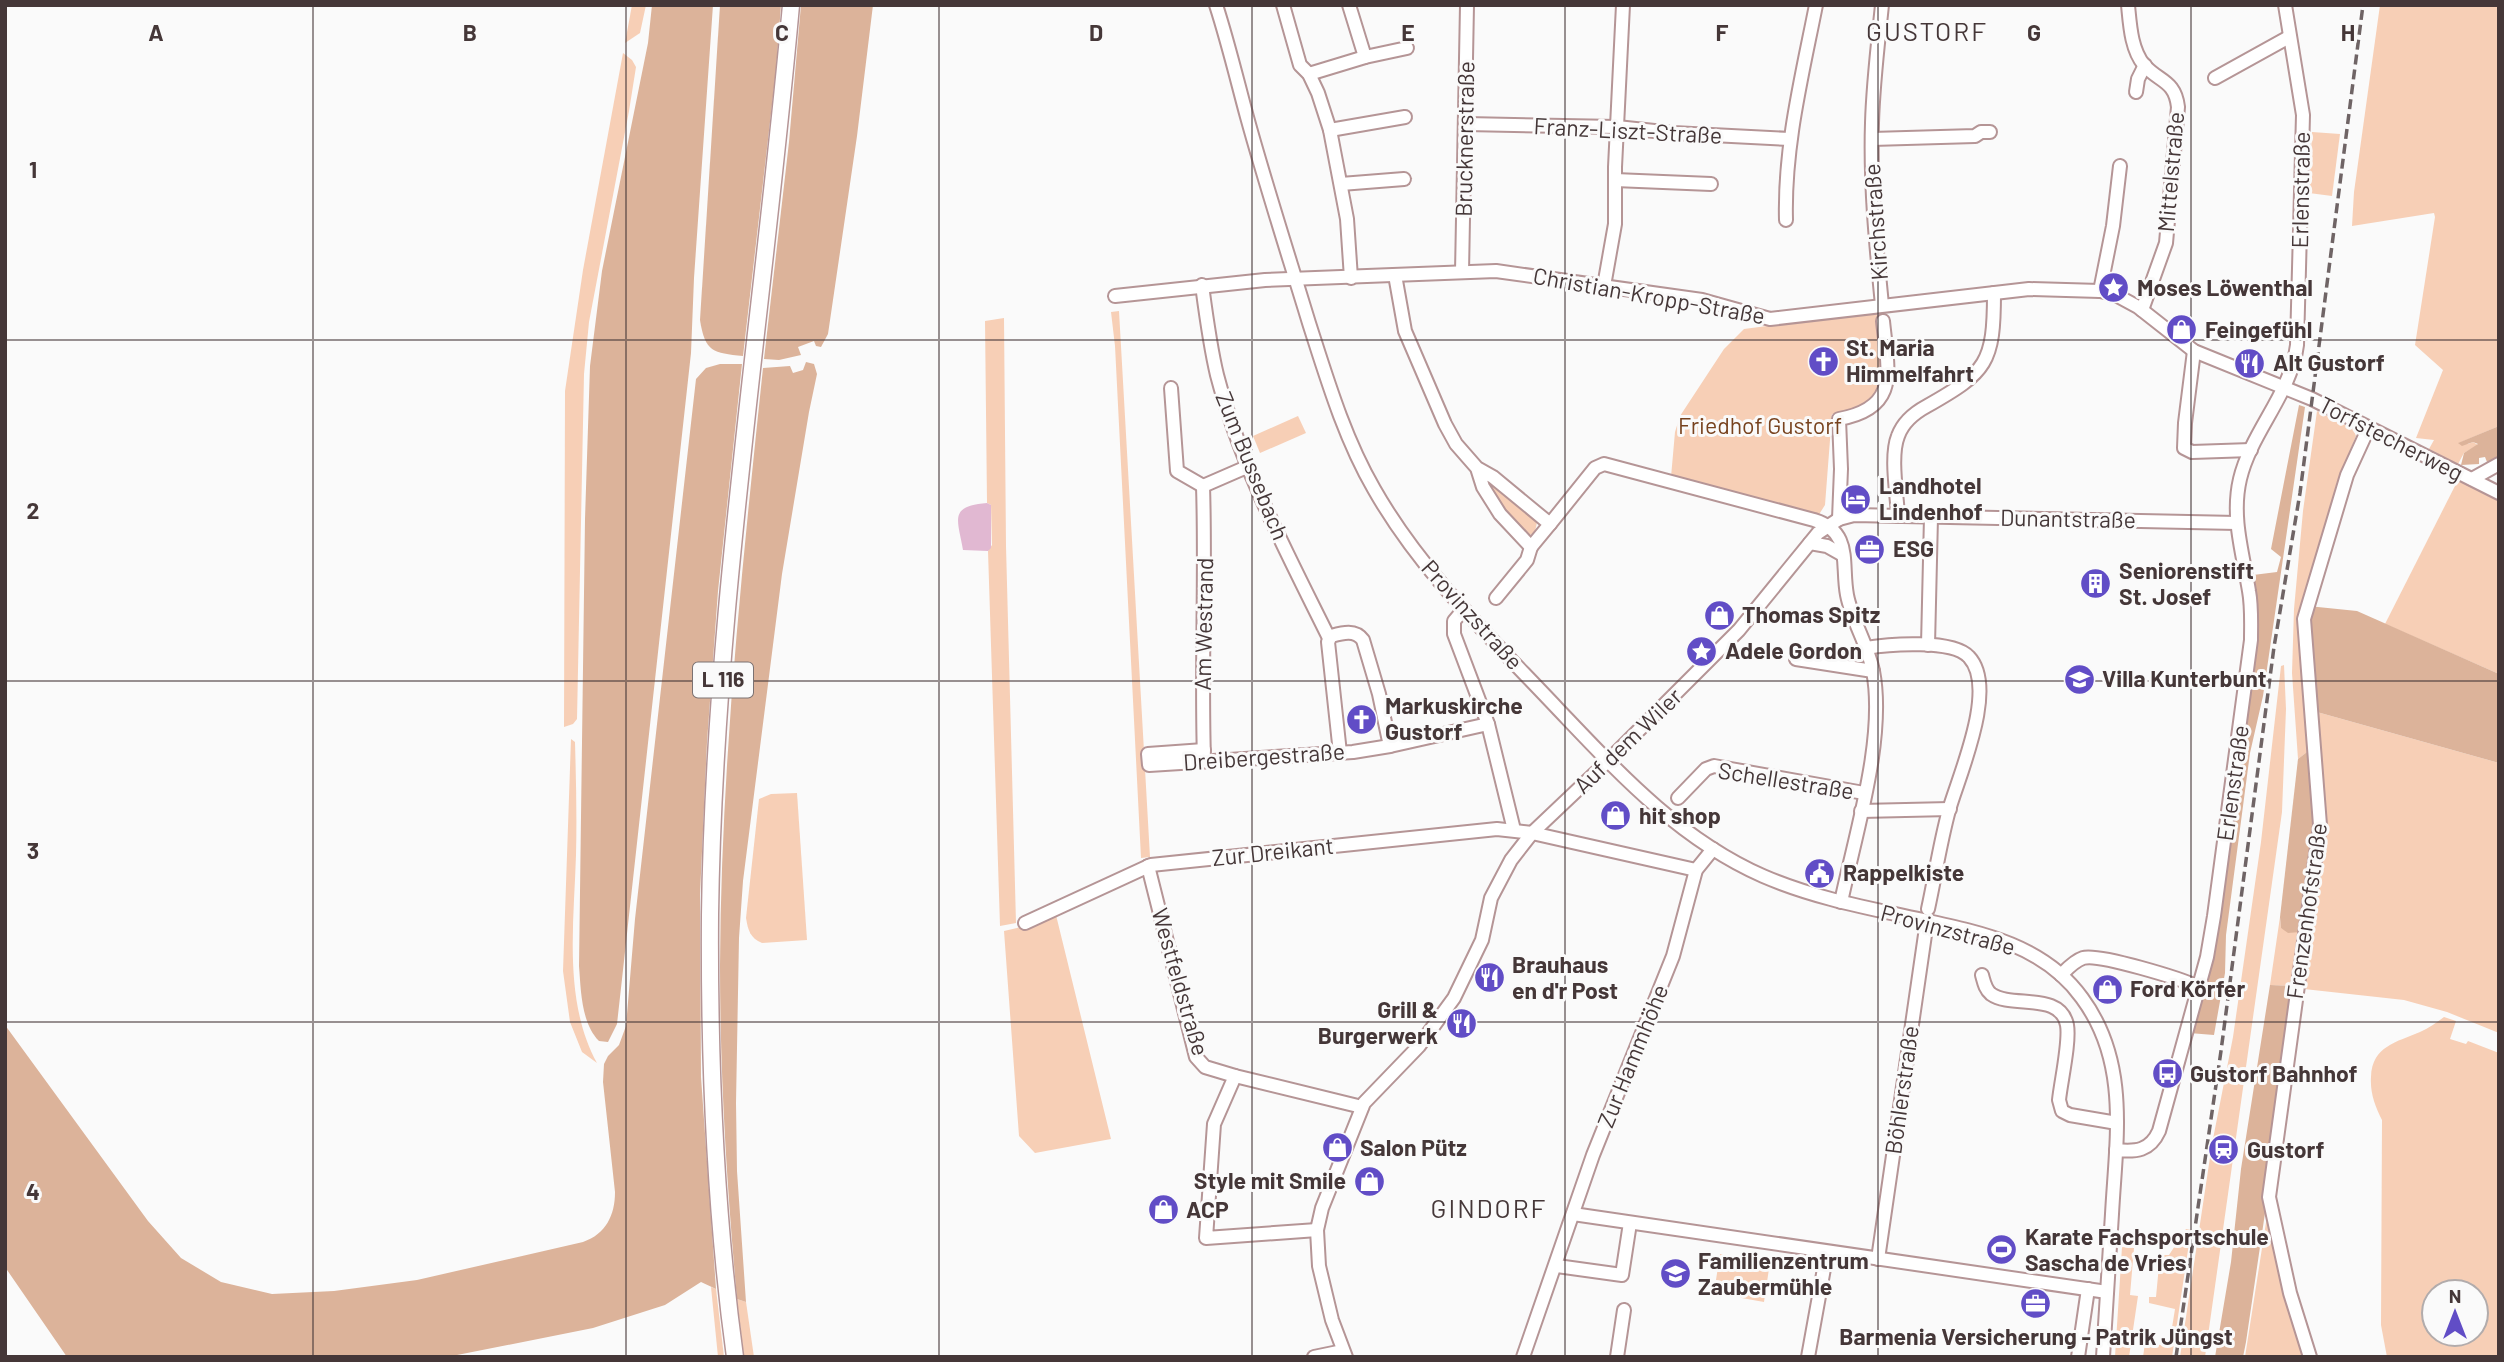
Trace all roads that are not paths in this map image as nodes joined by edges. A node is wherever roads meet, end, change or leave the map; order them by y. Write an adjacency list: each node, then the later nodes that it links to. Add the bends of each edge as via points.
1 (791, 5): 103 (main road, L 116, via 735,536 710,914 713,1115)
2 (1216, 5): 34 (street, Provinzstraße)
3 (1283, 5): 15 (street, via 1300,65)
4 (1349, 5): 13 (street)
5 (1467, 5): 19 (street, Brucknerstraße)
6 (1623, 5): 20 (street)
7 (1815, 5): 23 (street)
8 (1882, 5): 24 (street, Kirchstraße)
9 (2128, 5): 14 (street, Mittelstraße, via 2133,39)
10 (2285, 5): 11 (street, Erlenstraße)
11 (2289, 37): 16 (street); 44 (street, Erlenstraße, via 2303,135 2297,345)
12 (1406, 48): 13 (street)
13 (1366, 57): 15 (street)
14 (2145, 65): 17 (street); 41 (street, Mittelstraße, via 2172,86 2178,107 2166,243)
15 (1309, 74): 21 (street)
16 (2215, 78)
17 (2136, 92)
18 (1405, 117): 21 (street)
19 (1465, 124): 20 (street, Franz-Liszt-Straße); 31 (street, Brucknerstraße)
20 (1618, 127): 23 (street, Franz-Liszt-Straße); 27 (street)
21 (1330, 130): 28 (street)
22 (1990, 132): 24 (street, Kirchstraße)
23 (1790, 139): 30 (street)
24 (1872, 139): 40 (street, Kirchstraße, via 1873,218)
25 (2120, 166): 37 (street)
26 (1404, 179): 28 (street)
27 (1615, 180): 29 (street); 36 (street, via 1615,224)
28 (1341, 184): 33 (street)
29 (1711, 184)
30 (1786, 220)
31 (1462, 272): 32 (street, Christian-Kropp-Straße); 36 (street, Christian-Kropp-Straße, via 1503,271)
32 (1395, 275): 33 (street, Christian-Kropp-Straße); 50 (street, via 1405,331 1427,387 1451,435)
33 (1351, 278): 34 (street, Christian-Kropp-Straße)
34 (1295, 280): 35 (street, Christian-Kropp-Straße); 63 (street, Provinzstraße, via 1337,409 1368,478 1403,536)
35 (1202, 285): 39 (street, Christian-Kropp-Straße); 49 (street, Zum Bussebach, via 1217,372)
36 (1604, 286): 40 (street, Christian-Kropp-Straße, via 1712,302 1770,319)
37 (2100, 291): 38 (street, Christian-Kropp-Straße); 41 (street, Christian-Kropp-Straße)
38 (1994, 293): 40 (street, Christian-Kropp-Straße); 54 (street, via 1990,351 1976,374 1912,415 1898,433)
39 (1115, 296)
40 (1882, 305)
41 (2142, 310): 43 (street, Christian-Kropp-Straße)
42 (1883, 321): 56 (street, via 1887,372 1882,397 1864,413 1839,419 1841,469)
43 (2194, 351): 44 (street, Christian-Kropp-Straße); 47 (street, via 2184,448 2192,452)
44 (2283, 386): 46 (street, Torfstecherweg); 47 (street, Erlenstraße)
45 (1171, 388): 52 (street, via 1177,471)
46 (2369, 427): 51 (street, Torfstecherweg); 110 (street, Frenzenhofstraße, via 2347,475 2304,619 2320,825 2269,1197 2287,1284)
47 (2251, 450): 57 (street, Erlenstraße, via 2239,482)
48 (2499, 464): 51 (street)
49 (1249, 466): 52 (street); 64 (street, Zum Bussebach)
50 (1477, 468): 58 (street); 60 (street, via 1500,514)
51 (2472, 479): 53 (street, Torfstecherweg)
52 (1203, 486): 72 (street, Am Westrand)
53 (2499, 493)
54 (1898, 516): 55 (street, Dunantstraße); 56 (street, via 1854,515)
55 (1931, 517): 57 (street, Dunantstraße); 65 (street)
56 (1833, 522): 58 (street, via 1604,464 1596,467); 59 (street, Auf dem Wiler); 61 (street, Schellestraße)
57 (2237, 523): 88 (street, Erlenstraße, via 2250,600 2250,654 2210,942)
58 (1550, 524): 60 (street)
59 (1810, 542): 61 (street); 73 (street, Auf dem Wiler, via 1739,630)
60 (1531, 547): 62 (street, via 1527,560)
61 (1843, 555): 66 (street, Schellestraße, via 1848,599)
62 (1496, 598)
63 (1464, 609): 69 (street, via 1454,621 1453,631); 73 (street, Provinzstraße)
64 (1329, 638): 70 (street, via 1351,632 1362,638); 71 (street)
65 (1928, 646): 66 (street); 76 (street, Böhlerstraße, via 1964,652 1975,664 1979,679 1976,720)
66 (1866, 648): 68 (street, Schellestraße)
67 (1796, 659): 68 (street)
68 (1873, 671): 74 (street, Schellestraße, via 1874,738)
69 (1488, 724): 70 (street, Dreibergestraße); 78 (street)
70 (1390, 746): 71 (street, Dreibergestraße)
71 (1340, 753): 72 (street, Dreibergestraße)
72 (1204, 756)
73 (1608, 761): 79 (street, Auf dem Wiler); 80 (street, Provinzstraße, via 1653,806)
74 (1864, 793): 75 (street, Schellestraße, via 1714,765); 77 (street, Schellestraße)
75 (1678, 798)
76 (1950, 809): 77 (street); 84 (street, Böhlerstraße)
77 (1861, 811): 83 (street, Schellestraße)
78 (1514, 830): 79 (street, Zur Dreikant); 81 (street, Zur Dreikant)
79 (1532, 833): 82 (street, Zur Dreikant); 90 (street, Auf dem Wiler, via 1491,898 1482,940 1447,1009)
80 (1713, 849): 82 (street, Zur Hammhöhe); 83 (street, Provinzstraße, via 1773,880)
81 (1148, 866): 85 (street, Zur Dreikant); 89 (street, Westfeldstraße, via 1197,1060 1209,1069)
82 (1696, 870): 93 (street, Zur Hammhöhe, via 1673,956)
83 (1841, 902): 84 (street, Provinzstraße)
84 (1927, 915): 87 (street, Provinzstraße, via 2009,943); 97 (street, Böhlerstraße)
85 (1025, 923)
86 (1982, 975): 91 (street, Provinzstraße, via 1994,995 2050,1005 2064,1017 2062,1111)
87 (2061, 975): 88 (street, via 2078,960 2091,957 2165,974); 91 (street, Provinzstraße, via 2083,999 2107,1044)
88 (2198, 987): 92 (street, Erlenstraße, via 2157,1136 2142,1150)
89 (1235, 1076): 90 (street); 95 (street, via 1215,1120 1206,1238)
90 (1362, 1107): 95 (street)
91 (2118, 1123): 92 (street, Provinzstraße)
92 (2116, 1150): 100 (street, Provinzstraße)
93 (1573, 1214): 94 (street); 98 (street, Zur Hammhöhe)
94 (1630, 1223): 96 (street); 98 (street, via 1622,1275)
95 (1317, 1230): 102 (street, via 1323,1286)
96 (1826, 1252): 97 (street); 107 (street)
97 (1878, 1259): 99 (street)
98 (1556, 1266): 105 (street, Zur Hammhöhe)
99 (2088, 1289): 100 (street); 108 (street)
100 (2107, 1292): 109 (street, Provinzstraße)
101 (1624, 1310): 106 (street)
102 (1344, 1354): 104 (street)
103 (735, 1357)
104 (1314, 1357)
105 (1523, 1357)
106 (1617, 1357)
107 (1808, 1357)
108 (2078, 1357)
109 (2103, 1357)
110 (2310, 1357)

